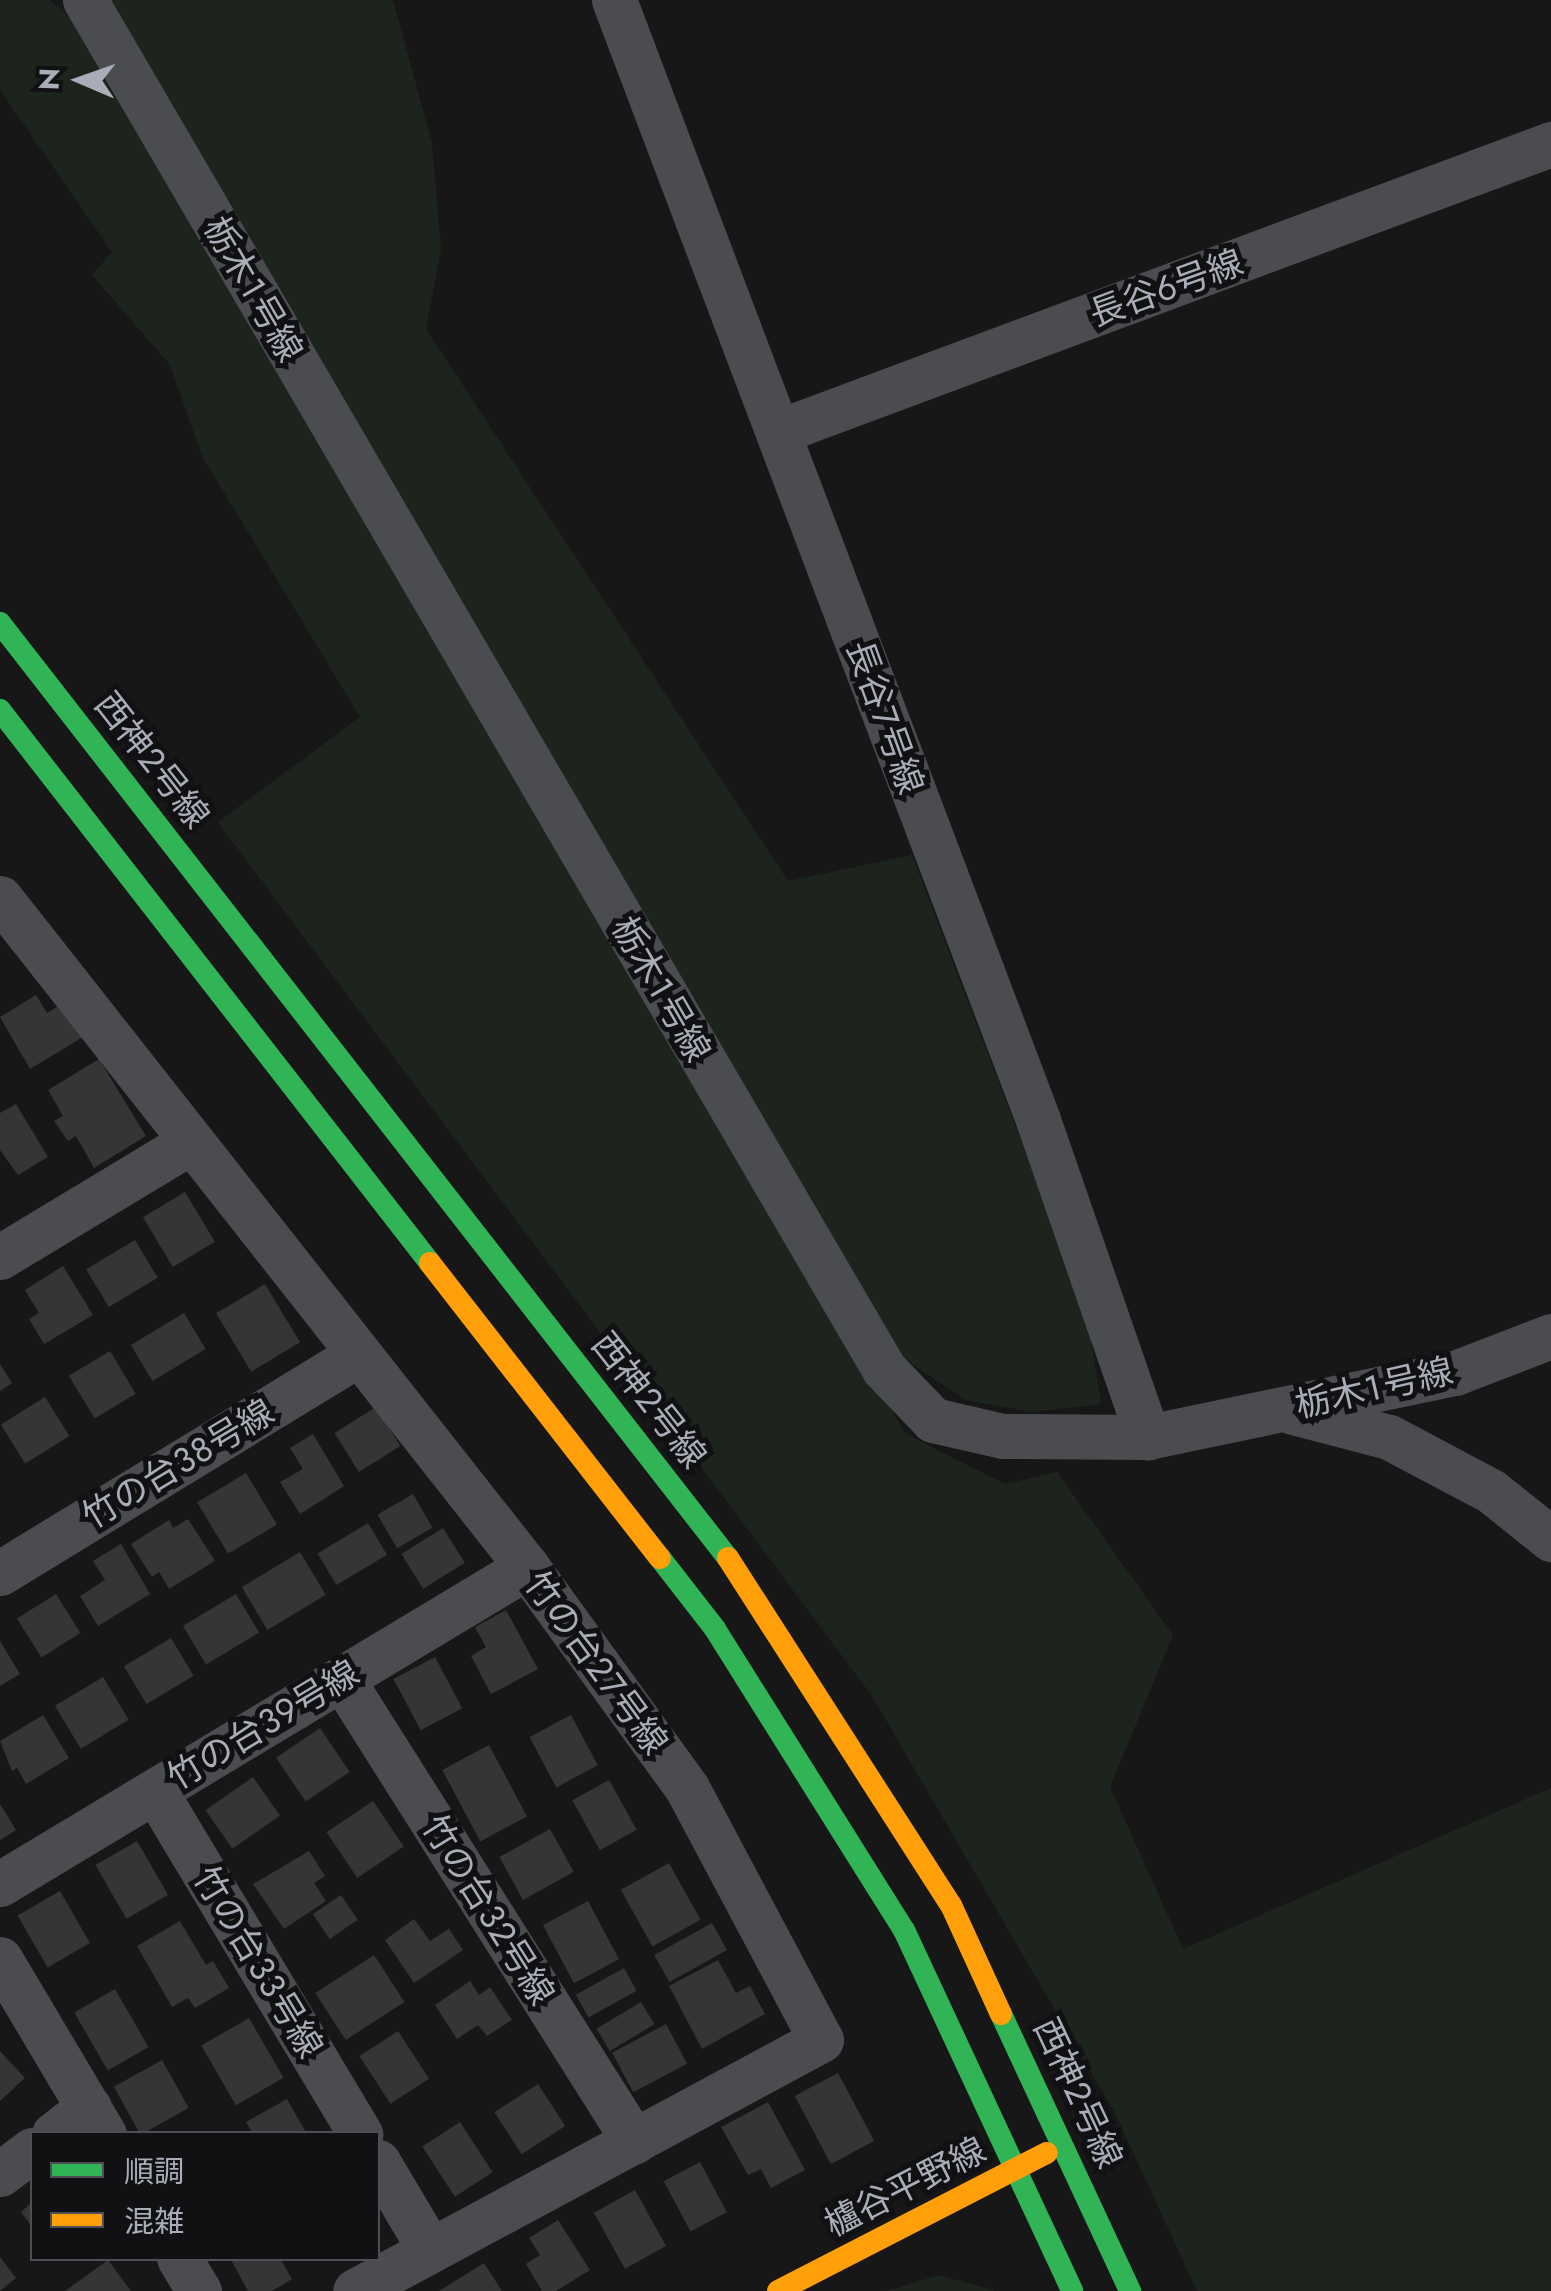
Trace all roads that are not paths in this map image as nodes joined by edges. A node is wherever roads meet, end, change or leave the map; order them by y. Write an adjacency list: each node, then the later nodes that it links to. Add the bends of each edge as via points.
1 (85, 0): 14 (street, 栃木１号線, via 884,1369 933,1420 1003,1436)
2 (614, 0): 4 (street, 長谷７号線)
3 (1551, 144): 4 (street, 長谷６号線)
4 (780, 431): 14 (street, 長谷７号線, via 1038,1120)
5 (0, 622): 25 (street, 西神２号線, via 758,1598 951,1904)
6 (0, 710): 28 (street, via 715,1629 904,1930)
7 (0, 898): 8 (street, 竹の台２７号線)
8 (16, 946): 9 (street, 竹の台２７号線)
9 (191, 1142): 10 (street); 12 (street, 竹の台２７号線)
10 (0, 1257)
11 (1551, 1336): 13 (street, 栃木１号線, via 1455,1372)
12 (356, 1355): 16 (street, 竹の台２７号線); 17 (street, 竹の台３８号線)
13 (1281, 1409): 14 (street, 栃木１号線); 15 (street, via 1389,1437 1491,1490)
14 (1148, 1437)
15 (1551, 1539)
16 (527, 1567): 18 (street, 竹の台３９号線); 24 (street, 竹の台２７号線, via 687,1788 821,2040)
17 (0, 1573)
18 (342, 1678): 19 (street, 竹の台３９号線); 24 (street, 竹の台３２号線)
19 (155, 1790): 20 (street, 竹の台３９号線); 23 (street, 竹の台３３号線)
20 (0, 1884)
21 (0, 1959): 22 (street)
22 (83, 2125)
23 (358, 2131)
24 (634, 2142): 30 (street, 竹の台２７号線)
25 (1064, 2145): 28 (street, 櫨谷平野線); 36 (street, 西神２号線)
26 (30, 2152): 29 (street)
27 (380, 2165): 30 (street)
28 (1016, 2169): 34 (street, 櫨谷平野線); 35 (street)
29 (0, 2174)
30 (430, 2250): 33 (street, 竹の台２７号線)
31 (181, 2261): 32 (street)
32 (198, 2291)
33 (356, 2291)
34 (778, 2291)
35 (1072, 2291)
36 (1130, 2291)

